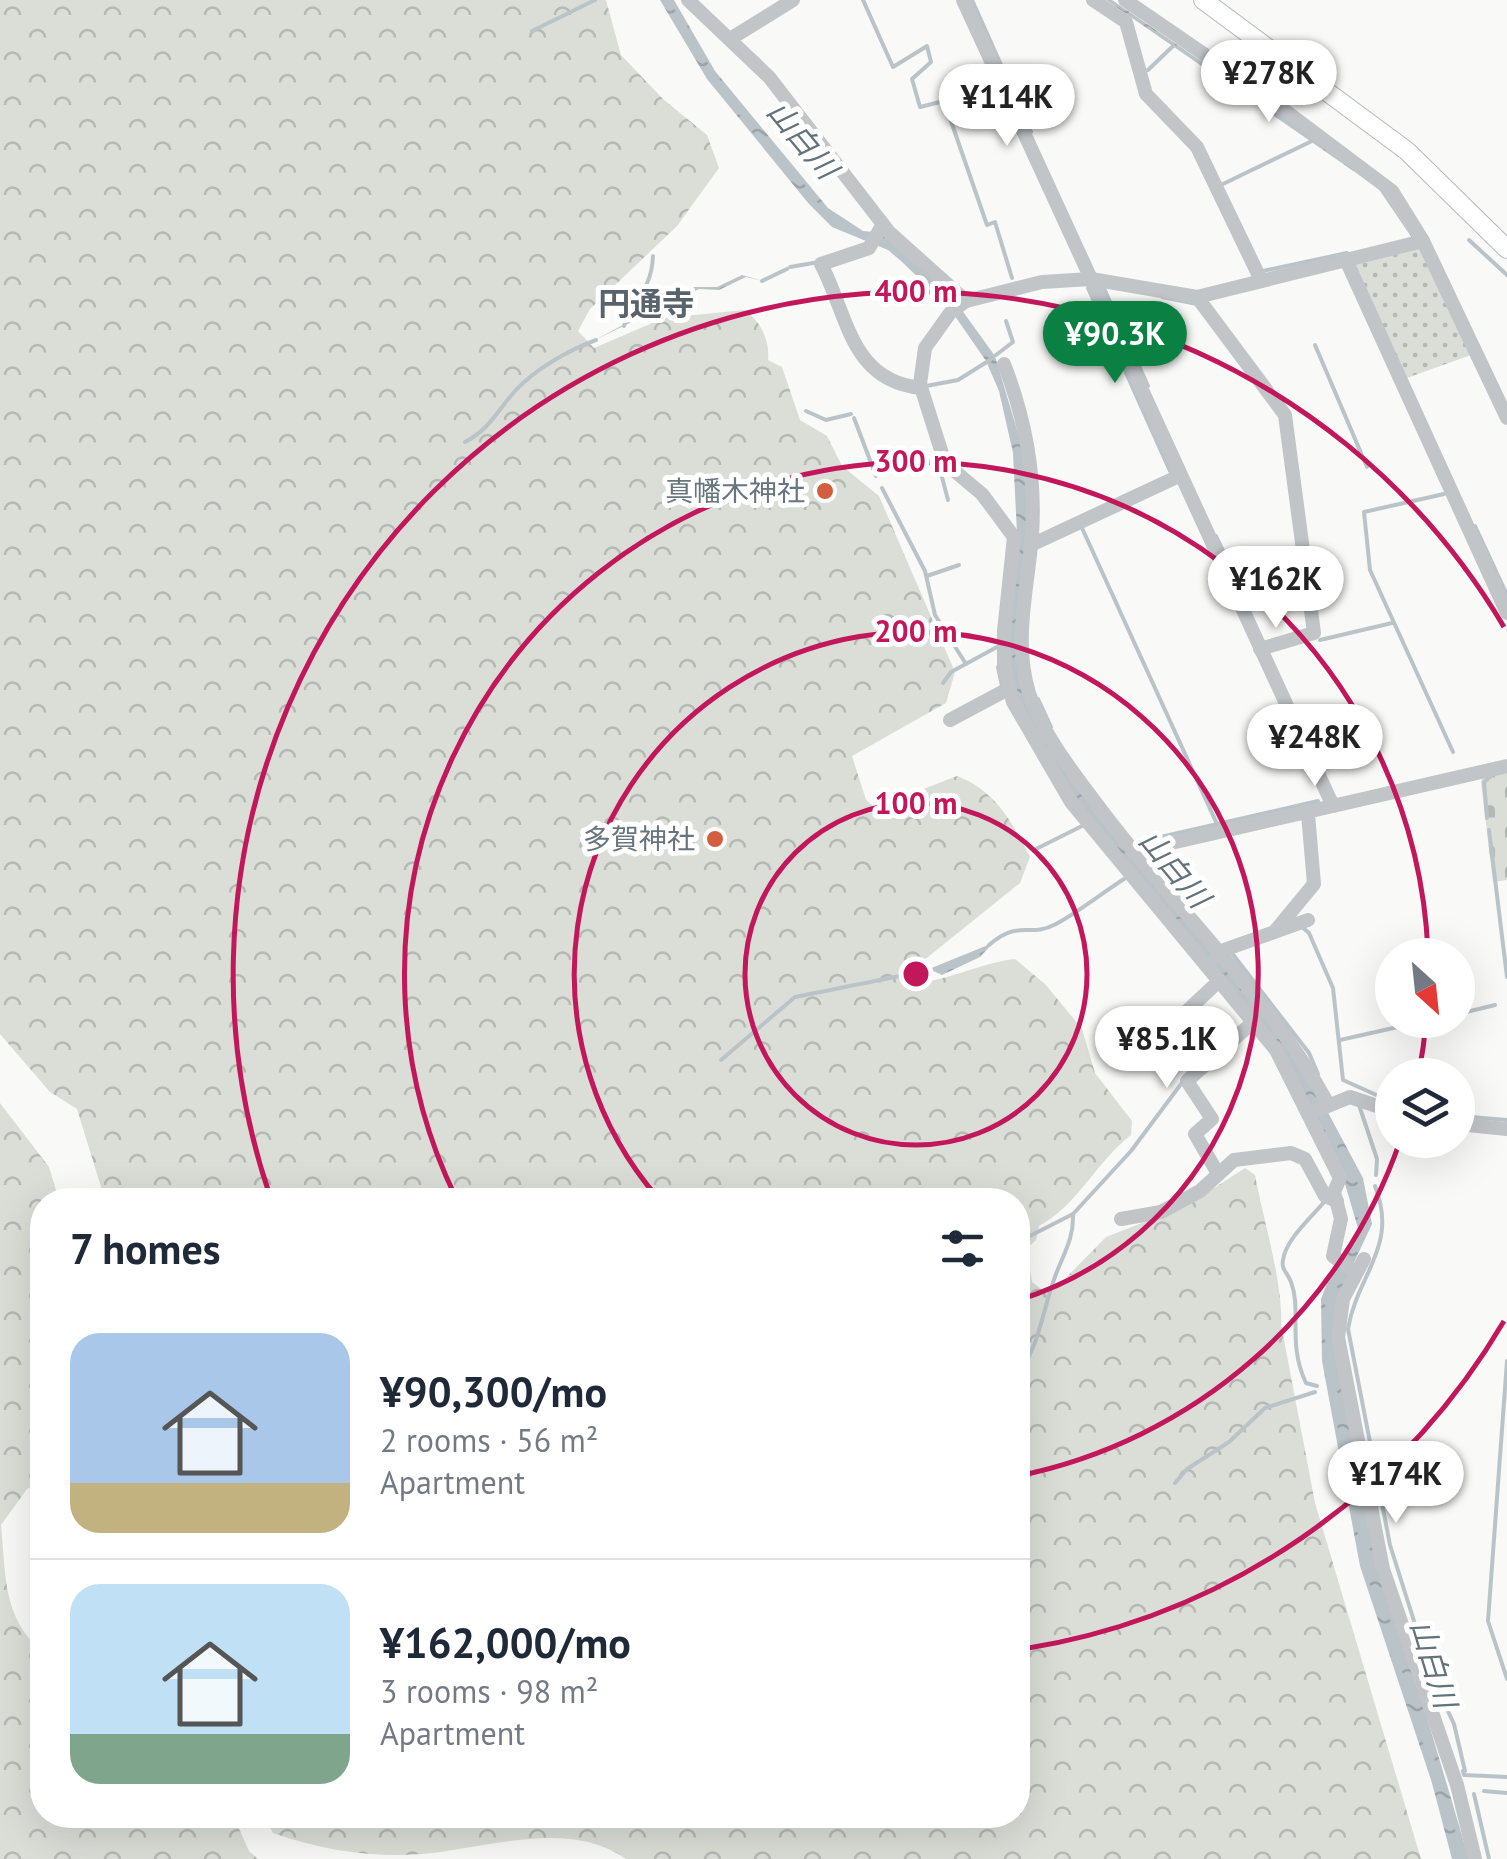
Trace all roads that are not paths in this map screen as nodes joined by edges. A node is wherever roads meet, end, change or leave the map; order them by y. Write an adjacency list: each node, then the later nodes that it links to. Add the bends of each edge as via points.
1 (688, 0): 7 (street)
2 (793, 0): 7 (street)
3 (963, 0): 13 (street)
4 (1093, 0): 12 (street, via 1126,22 1146,94 1197,147)
5 (1125, 0): 9 (street, via 1372,172)
6 (1203, 0): 10 (main road, via 1408,151)
7 (730, 39): 8 (street, via 769,77)
8 (883, 224): 15 (street); 17 (street, via 869,248 821,264 854,348 882,374)
9 (1423, 242): 11 (street); 18 (street)
10 (1507, 249)
11 (1346, 260): 12 (street); 21 (street)
12 (1260, 278): 14 (street)
13 (1091, 279): 14 (street); 15 (street, via 1042,282); 19 (street)
14 (1197, 297): 22 (street, via 1280,405 1292,443 1314,633)
15 (960, 306): 17 (street, via 925,348)
16 (1004, 364): 20 (street, via 1028,451)
17 (921, 388): 23 (street, via 945,463 982,494 1014,536 1004,631)
18 (1507, 418)
19 (1179, 476): 20 (street); 22 (street)
20 (1031, 545): 28 (street, via 1022,644 1030,696 1058,750)
21 (1507, 613)
22 (1260, 649): 26 (street)
23 (1008, 690): 24 (street); 32 (street, via 1071,802)
24 (950, 720)
25 (1507, 766): 26 (street)
26 (1333, 806): 27 (street)
27 (1308, 814): 28 (street); 30 (street, via 1314,884)
28 (1132, 852): 31 (street)
29 (1308, 920): 30 (street)
30 (1276, 930): 31 (street)
31 (1221, 951): 32 (street); 36 (street, via 1292,1042)
32 (1209, 965): 33 (street)
33 (1220, 980): 34 (street); 35 (street)
34 (1252, 1024): 38 (street, via 1276,1050); 41 (street, via 1186,1082 1212,1119 1195,1134)
35 (1156, 1040)
36 (1327, 1102): 37 (street, via 1350,1097); 38 (street)
37 (1375, 1105)
38 (1308, 1114): 42 (street, via 1340,1178)
39 (1475, 1126): 40 (street)
40 (1507, 1129)
41 (1217, 1172): 42 (street, via 1234,1160 1299,1154 1325,1196); 43 (street, via 1200,1191 1161,1212)
42 (1337, 1201): 45 (street, via 1333,1256)
43 (1121, 1219)
44 (1364, 1259): 45 (street)
45 (1356, 1273): 46 (street, via 1343,1299 1338,1337 1373,1523)
46 (1475, 1859)

